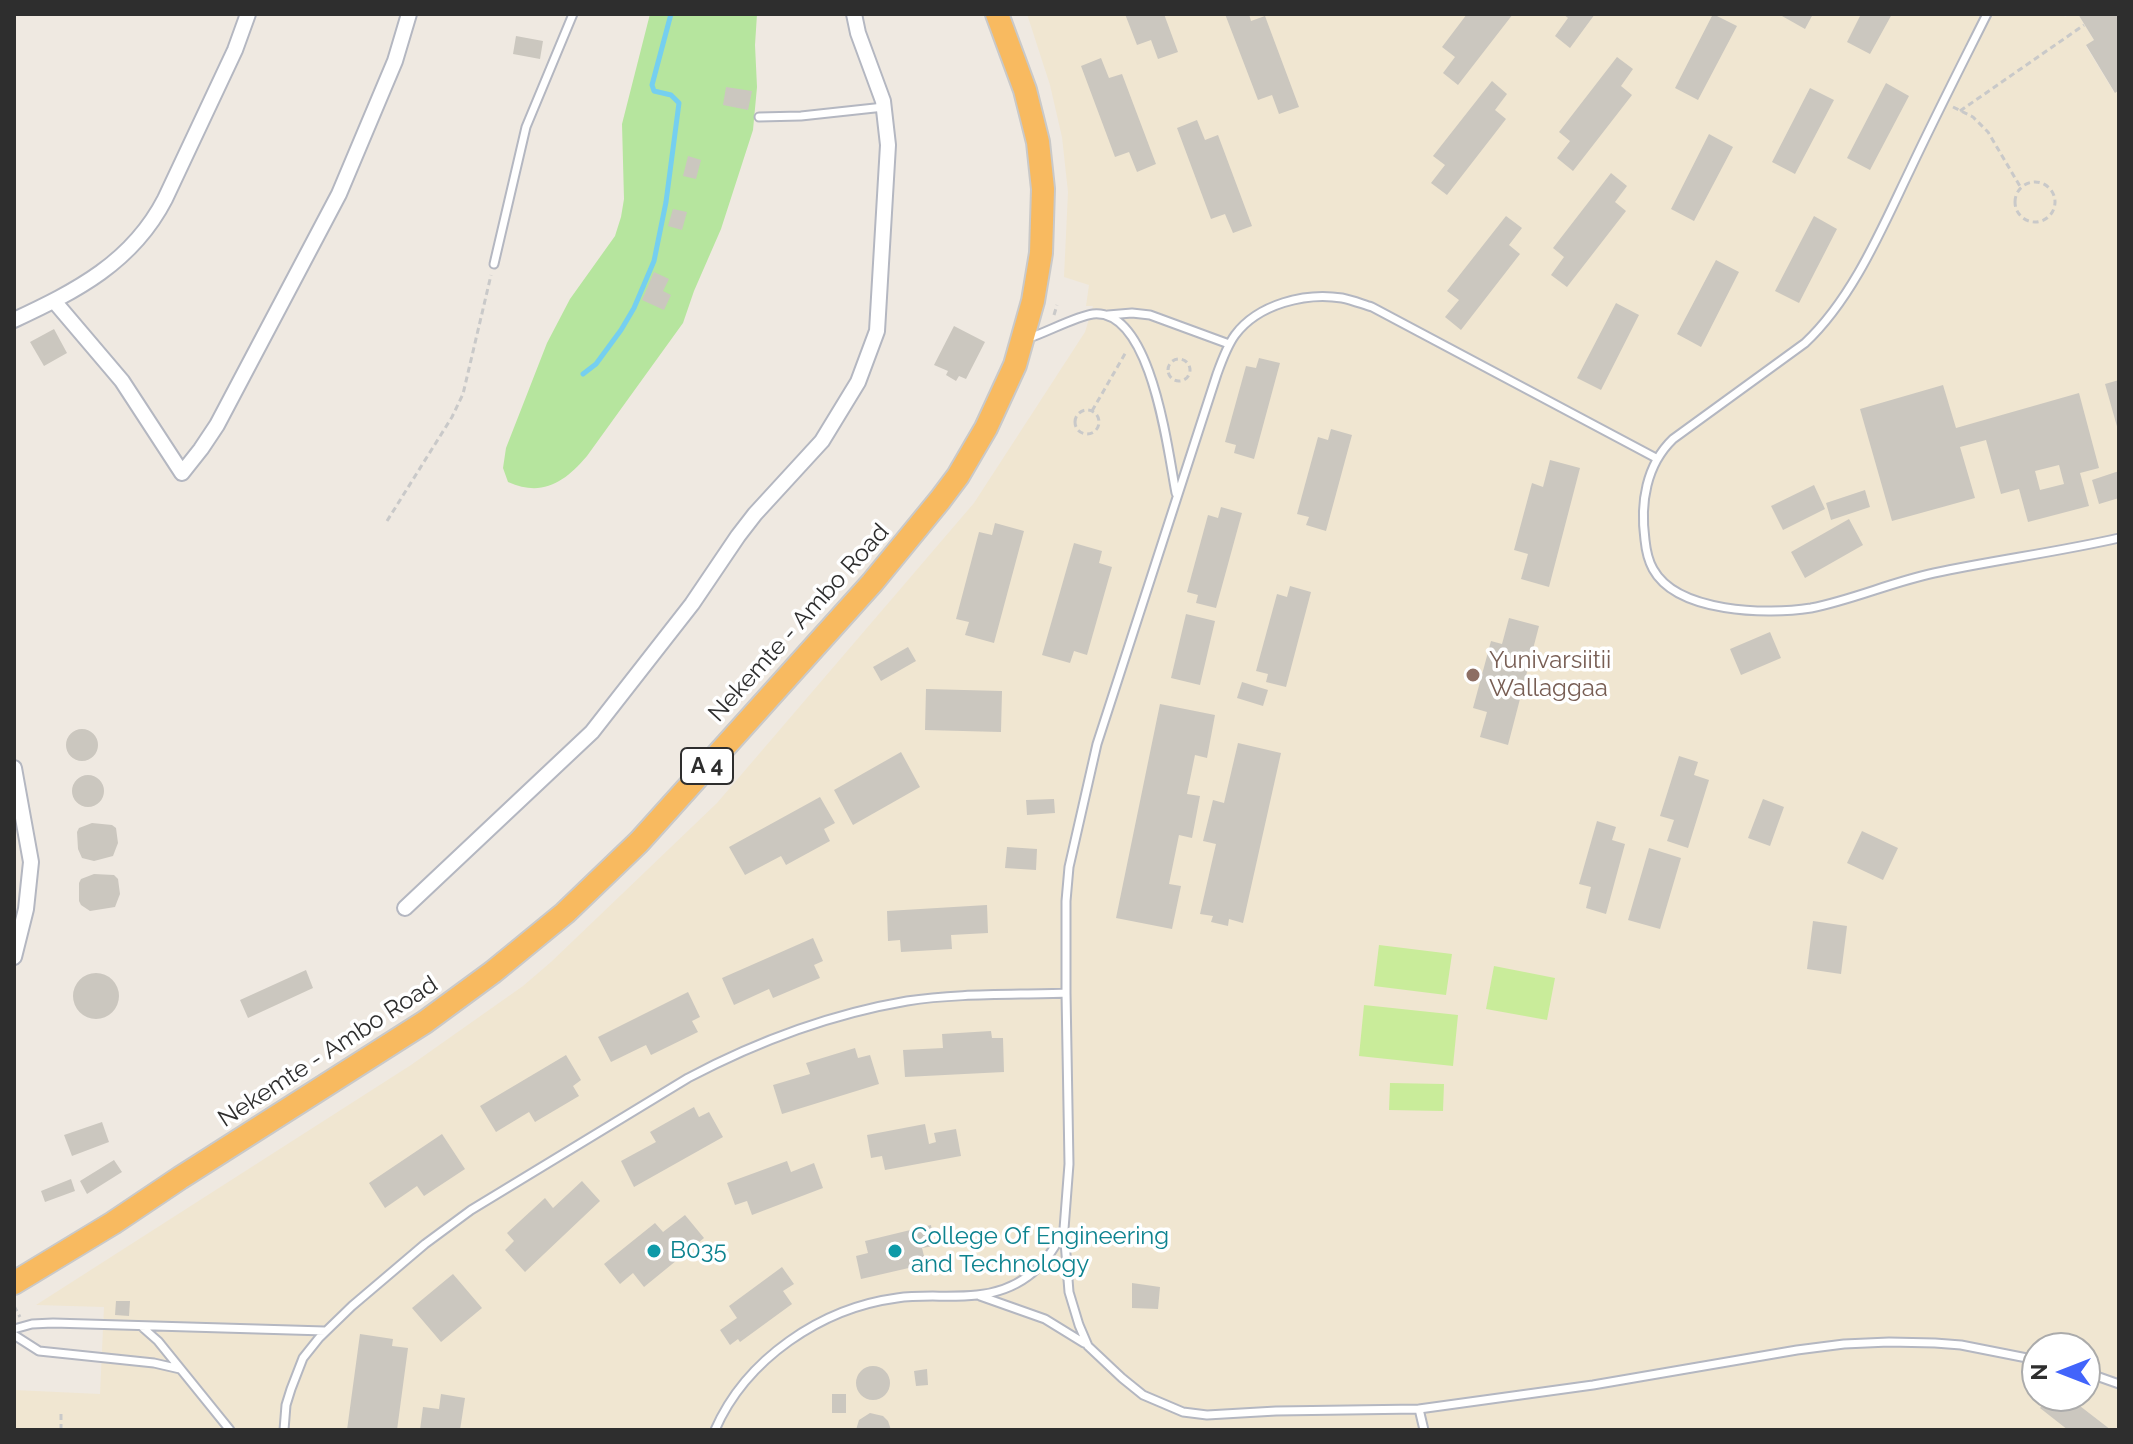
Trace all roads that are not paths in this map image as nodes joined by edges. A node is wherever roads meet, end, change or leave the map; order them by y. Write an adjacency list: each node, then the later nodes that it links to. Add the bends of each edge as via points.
1 (248, 14): 10 (street, via 157,215 109,267)
2 (409, 14): 10 (street, via 395,61 332,209 217,425 182,473 122,381)
3 (573, 14): 9 (lane, via 526,127)
4 (854, 14): 7 (street)
5 (997, 14): 13 (highway, Nekemte - Ambo Road / A 4, via 1032,114 1043,189 1039,263)
6 (1987, 14): 15 (lane, via 1872,251 1818,330 1673,439)
7 (884, 107): 8 (lane); 19 (street, via 888,145 877,331 849,399 813,452 738,536 592,732)
8 (759, 117)
9 (494, 264)
10 (54, 301): 12 (street)
11 (1104, 315): 13 (lane, via 1092,314); 14 (lane, via 1150,315); 16 (lane, via 1122,324 1142,355)
12 (14, 320)
13 (1023, 339): 23 (highway, Nekemte - Ambo Road / A 4, via 986,428 940,500 872,583 588,892 425,1022)
14 (1229, 344): 15 (lane, via 1246,322 1275,305 1345,298 1372,307); 16 (lane)
15 (1656, 458): 17 (lane, via 1643,510 1649,560 1669,586 1715,606 1800,610 1935,573)
16 (1176, 495): 21 (lane, via 1097,744 1077,826 1066,901)
17 (2119, 538)
18 (14, 768): 20 (street, via 31,862)
19 (405, 908)
20 (14, 957)
21 (1066, 993): 22 (lane, via 1070,1141); 26 (lane, via 937,998 879,1007 805,1028 717,1063 452,1223)
22 (1064, 1229): 24 (lane, via 1050,1256 1032,1274); 28 (lane, via 1069,1292)
23 (14, 1283)
24 (978, 1295): 28 (lane, via 1045,1319); 34 (lane, via 893,1298 852,1308 811,1328 747,1377)
25 (141, 1326): 26 (lane); 27 (lane, via 42,1323); 30 (lane)
26 (325, 1331): 33 (lane, via 303,1358 286,1405)
27 (14, 1332): 30 (lane, via 39,1351)
28 (1088, 1346): 31 (lane, via 1143,1395 1183,1412)
29 (2021, 1357): 31 (lane, via 1935,1343 1844,1344)
30 (180, 1369): 32 (lane)
31 (1419, 1409): 35 (lane)
32 (230, 1430)
33 (284, 1430)
34 (715, 1430)
35 (1424, 1430)

